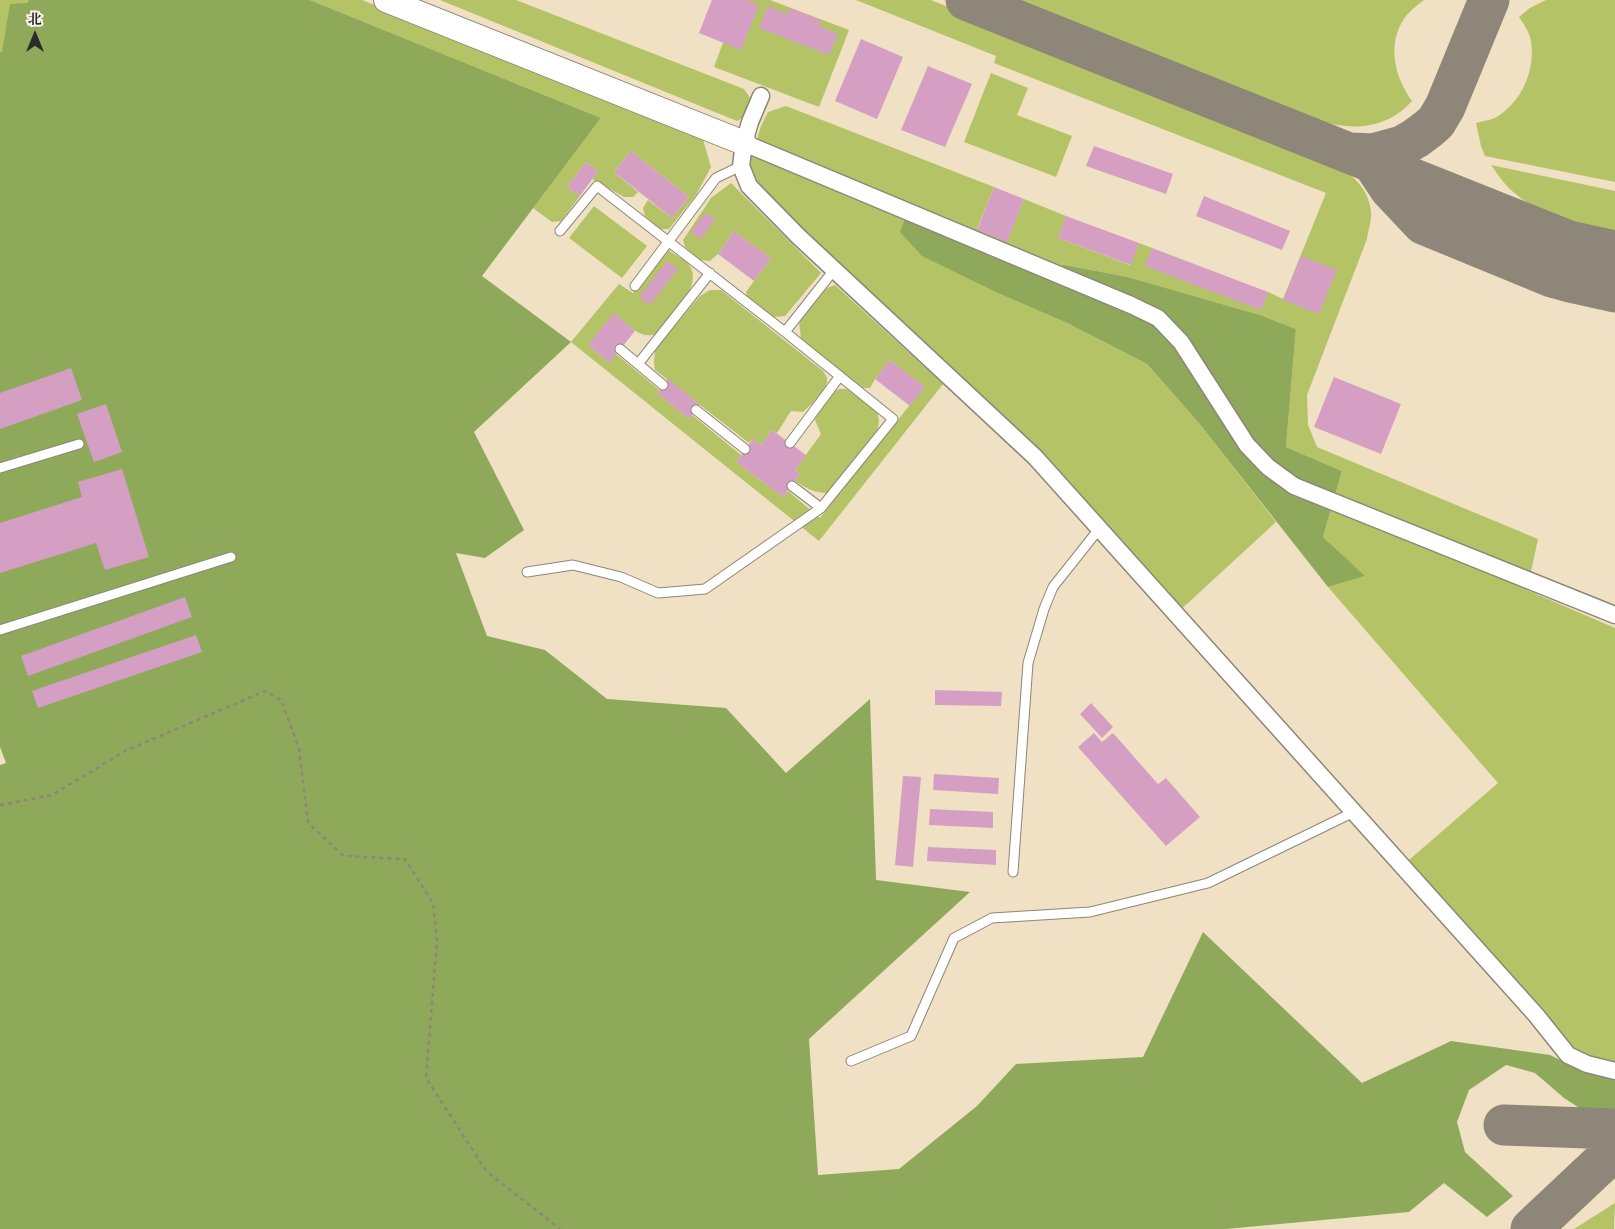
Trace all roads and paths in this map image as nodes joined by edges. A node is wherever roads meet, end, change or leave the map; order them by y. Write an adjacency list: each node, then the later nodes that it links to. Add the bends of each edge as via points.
1 (386, 0): 3 (street)
2 (761, 96): 3 (street)
3 (744, 143): 4 (street); 25 (street, via 1158,318 1181,342 1247,445 1268,468 1294,486)
4 (741, 166): 6 (lane, via 716,178); 7 (street, via 749,186)
5 (560, 231): 6 (lane, via 597,186)
6 (669, 241): 8 (lane); 9 (lane)
7 (834, 270): 10 (lane); 22 (street, via 1035,457)
8 (710, 273): 10 (lane); 12 (lane)
9 (635, 286)
10 (785, 332): 13 (lane)
11 (620, 349): 12 (lane)
12 (638, 364): 14 (lane)
13 (840, 376): 16 (lane); 21 (lane, via 893,420)
14 (663, 385)
15 (696, 410): 18 (lane)
16 (790, 443)
17 (79, 444): 19 (lane)
18 (745, 449)
19 (0, 468)
20 (792, 486): 21 (lane)
21 (821, 508): 24 (lane, via 704,589 658,593 621,577 573,565)
22 (1099, 529): 28 (street); 29 (lane, via 1053,587 1028,663)
23 (231, 557): 26 (lane)
24 (527, 572)
25 (1615, 615)
26 (0, 630)
27 (0, 805): 32 (path, via 52,794 125,751 265,691 281,700 300,748 308,823 344,856 405,860 433,903 437,940 426,1078 487,1172)
28 (1354, 812): 30 (lane, via 1208,883 1090,912 992,918 954,938 911,1036); 31 (street, via 1536,1014 1568,1055)
29 (1013, 872)
30 (851, 1061)
31 (1615, 1071)
32 (560, 1229)

